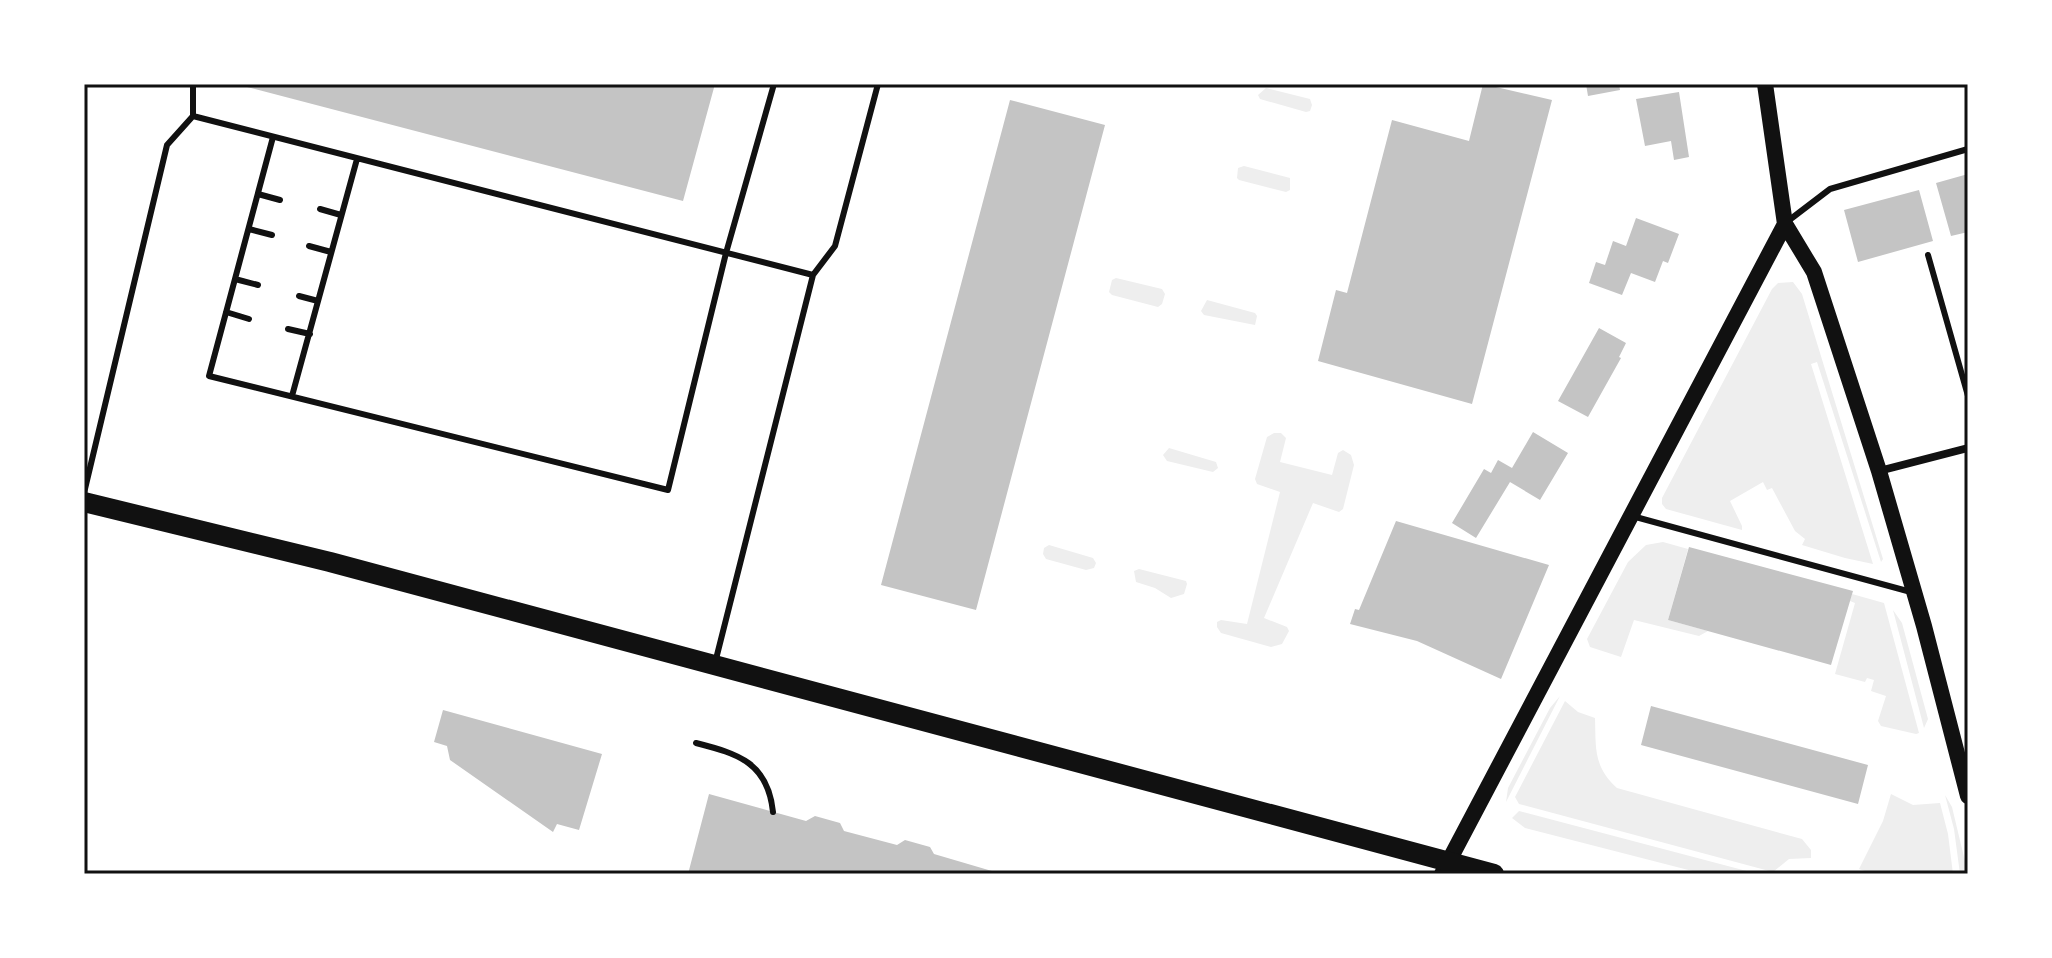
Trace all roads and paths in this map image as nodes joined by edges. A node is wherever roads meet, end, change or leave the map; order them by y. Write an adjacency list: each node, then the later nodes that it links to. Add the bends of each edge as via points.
1 (193, 84): 5 (lane)
2 (774, 84): 18 (lane)
3 (878, 84): 20 (lane, via 835,246)
4 (1765, 84): 13 (main road)
5 (193, 116): 6 (lane); 33 (lane, via 167,145)
6 (273, 137): 8 (lane); 9 (lane)
7 (1968, 149): 13 (lane, via 1830,189)
8 (357, 159): 12 (lane); 18 (lane)
9 (258, 194): 10 (lane); 14 (lane)
10 (280, 200)
11 (320, 209): 12 (lane)
12 (341, 215): 17 (lane)
13 (1785, 224): 32 (main road, via 1814,272); 35 (main road)
14 (249, 229): 15 (lane); 21 (lane)
15 (272, 235)
16 (309, 246): 17 (lane)
17 (331, 252): 24 (lane)
18 (726, 253): 20 (lane); 29 (lane, via 668,490)
19 (1928, 255): 30 (lane)
20 (813, 275): 37 (lane)
21 (235, 279): 22 (lane); 25 (lane)
22 (258, 285)
23 (299, 296): 24 (lane)
24 (318, 301): 28 (lane)
25 (226, 312): 26 (lane); 29 (lane, via 209,376)
26 (249, 319)
27 (288, 329): 28 (lane)
28 (310, 334): 29 (lane)
29 (292, 396)
30 (1968, 396)
31 (1968, 448): 32 (street)
32 (1879, 471): 36 (main road)
33 (84, 493)
34 (84, 502): 37 (main road)
35 (1631, 516): 36 (lane); 42 (main road)
36 (1914, 593): 39 (main road)
37 (715, 666): 42 (main road)
38 (696, 743): 41 (lane, via 748,761 771,792)
39 (1962, 748): 40 (main road)
40 (1968, 796)
41 (773, 812)
42 (1446, 868): 43 (main road)
43 (1494, 874)

